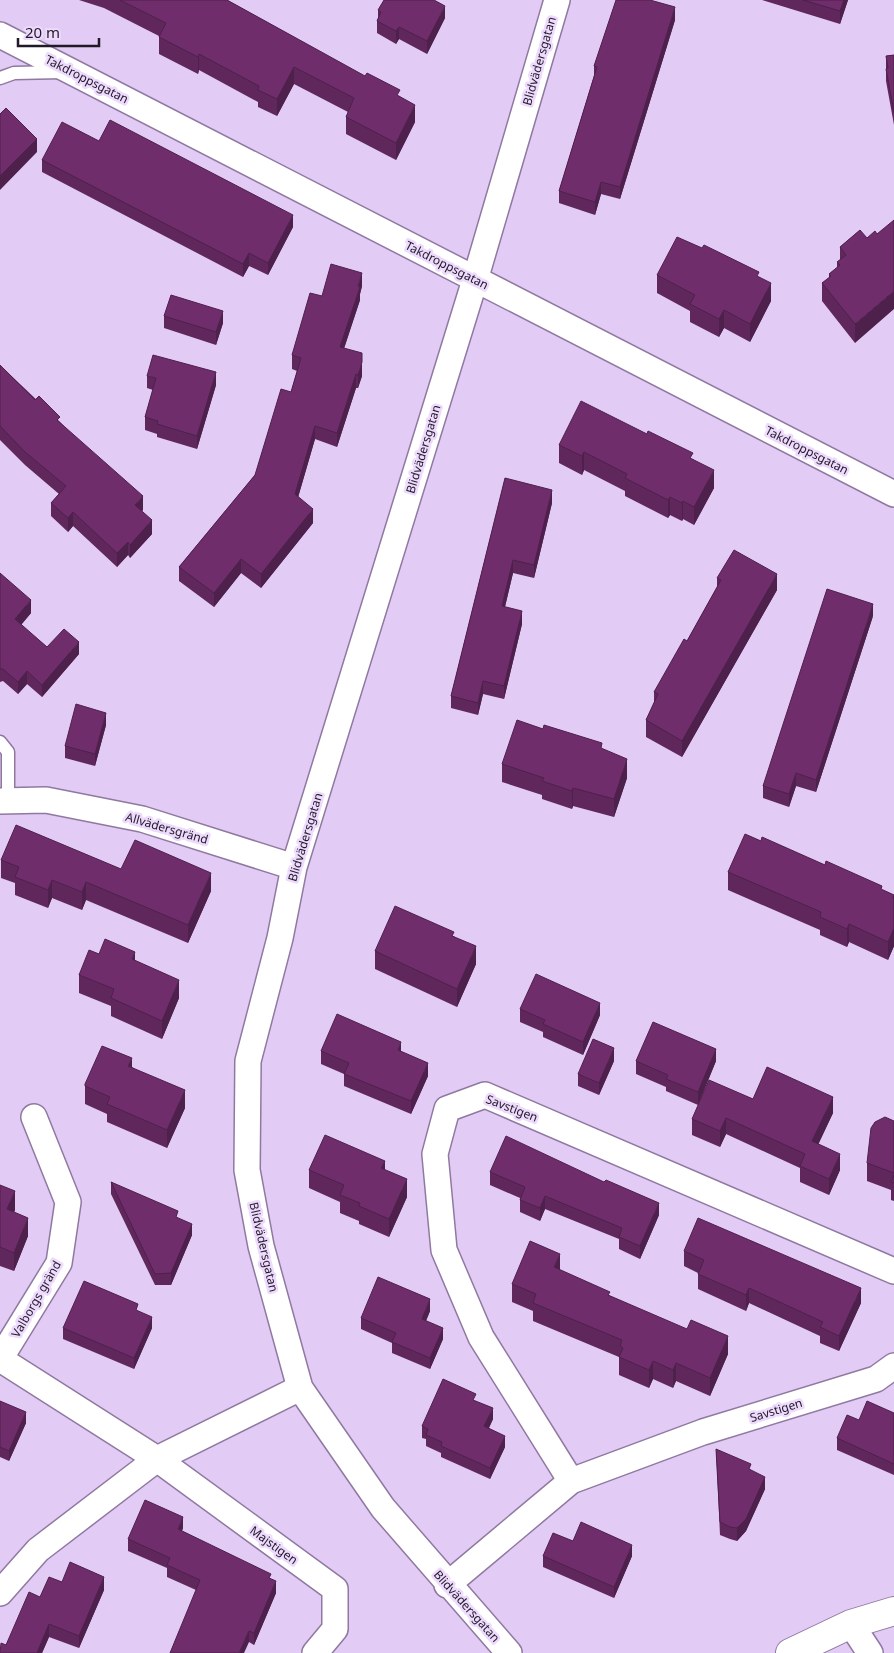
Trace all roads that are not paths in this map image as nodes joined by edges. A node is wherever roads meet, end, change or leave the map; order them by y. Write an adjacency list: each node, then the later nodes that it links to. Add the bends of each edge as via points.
1 (557, 0): 5 (street, Blidvädersgatan)
2 (0, 35): 3 (street, Takdroppsgatan)
3 (75, 72): 4 (lane, via 14,73); 5 (street, Takdroppsgatan)
4 (0, 78)
5 (475, 280): 6 (street, Takdroppsgatan); 9 (street, Blidvädersgatan)
6 (894, 494)
7 (0, 742): 8 (lane, Allvädersgränd, via 8,752)
8 (4, 801): 9 (street, Allvädersgränd, via 46,800 142,819)
9 (294, 867): 14 (street, Blidvädersgatan, via 280,938 248,1060 247,1170 261,1246)
10 (34, 1118): 12 (street, Valborgs gränd, via 68,1202 59,1263)
11 (894, 1271): 16 (street, Savstigen, via 484,1095 447,1109 435,1154 444,1250 481,1337)
12 (0, 1359): 15 (street, Valborgs gränd)
13 (894, 1366): 16 (street, Savstigen, via 876,1380 703,1432)
14 (300, 1388): 15 (street); 17 (street, Blidvädersgatan, via 383,1508)
15 (156, 1459): 18 (street, via 38,1550); 21 (street, Majstigen, via 335,1589 335,1629)
16 (571, 1481): 17 (street, Savstigen)
17 (447, 1584): 22 (street, Blidvädersgatan)
18 (0, 1593)
19 (894, 1612): 20 (street)
20 (851, 1624): 23 (street); 24 (street)
21 (315, 1653)
22 (509, 1653)
23 (790, 1653)
24 (870, 1653)

